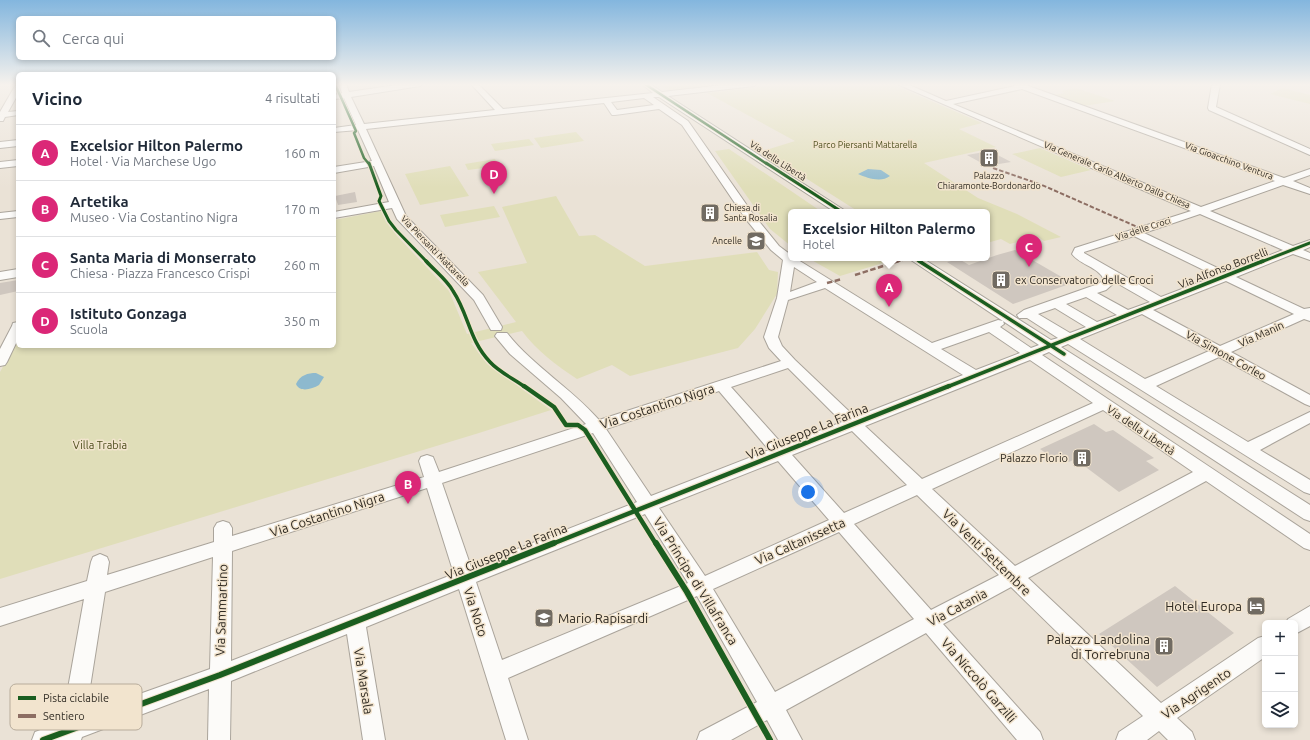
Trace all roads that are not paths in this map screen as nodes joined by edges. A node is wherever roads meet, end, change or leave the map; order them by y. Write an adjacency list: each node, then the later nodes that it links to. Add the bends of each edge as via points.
1 (357, 119): 8 (street, Via Piersanti Mattarella)
2 (440, 119): 8 (street)
3 (679, 119): 30 (street, via 686,123 758,228 775,248)
4 (699, 119): 21 (street, Via della Libertà)
5 (982, 119): 22 (street, Via Generale Carlo Alberto Dalla Chiesa)
6 (1109, 119): 18 (street, Via Gioacchino Ventura)
7 (1235, 119): 12 (street)
8 (361, 127): 9 (street); 14 (street, Via Piersanti Mattarella)
9 (336, 130)
10 (16, 143): 11 (street)
11 (0, 145)
12 (1310, 152)
13 (16, 163): 15 (street)
14 (378, 163): 16 (street); 20 (street, Via Piersanti Mattarella)
15 (0, 165)
16 (336, 170)
17 (1310, 172): 18 (street, Via delle Croci)
18 (1284, 181): 19 (street, Via Gioacchino Ventura); 22 (street, Via delle Croci)
19 (1310, 191)
20 (395, 204): 24 (street); 65 (street, Via Piersanti Mattarella, via 409,226 479,298 499,331 523,360 560,389)
21 (837, 209)
22 (1200, 211): 26 (street, Via delle Croci); 28 (street, Via Generale Carlo Alberto Dalla Chiesa)
23 (16, 214): 25 (street)
24 (336, 215)
25 (0, 216)
26 (1134, 232): 34 (street, Via delle Croci, via 1079,250 1078,254 1083,259); 37 (street)
27 (1310, 243): 28 (street, Via Alfonso Borrelli)
28 (1293, 250): 29 (street, Via Generale Carlo Alberto Dalla Chiesa); 37 (street, Via Alfonso Borrelli)
29 (1310, 257)
30 (788, 258)
31 (789, 261): 40 (street)
32 (792, 261): 38 (street)
33 (919, 261): 47 (street, Via della Libertà)
34 (1105, 272): 39 (street, via 1110,281); 41 (street)
35 (16, 273): 36 (street)
36 (0, 276)
37 (1226, 276): 41 (street, Via Alfonso Borrelli); 45 (street)
38 (827, 283): 40 (street); 53 (street)
39 (1087, 292): 42 (street); 46 (street)
40 (783, 298): 57 (street, Via Venti Settembre, via 771,337 776,348)
41 (1160, 302): 43 (street, Via Alfonso Borrelli)
42 (1056, 303): 44 (street); 49 (street)
43 (1142, 309): 46 (street, Via Alfonso Borrelli); 54 (street, Via Simone Corleo)
44 (1028, 313): 47 (street); 51 (street)
45 (1308, 314): 54 (street, Via Manin)
46 (1127, 315): 49 (street, Via Alfonso Borrelli)
47 (1010, 320): 48 (street); 52 (street, Via della Libertà)
48 (991, 327): 53 (street); 55 (street, Via della Libertà)
49 (1096, 327): 51 (street, Via Alfonso Borrelli)
50 (16, 330): 56 (street)
51 (1069, 337): 52 (street, Via Alfonso Borrelli); 60 (street)
52 (1050, 345): 55 (street, Via Giuseppe La Farina); 74 (street, Via della Libertà)
53 (931, 348): 58 (street)
54 (1220, 352): 60 (street, Via Manin); 61 (street, Via Simone Corleo)
55 (1029, 354): 58 (street, Via Giuseppe La Farina); 62 (street, Via della Libertà)
56 (0, 362)
57 (790, 363): 59 (street, Via Costantino Nigra); 64 (street, Via Venti Settembre)
58 (974, 375): 64 (street, Via Giuseppe La Farina)
59 (720, 385): 65 (street, Via Costantino Nigra); 67 (street, Via Niccolò Garzilli)
60 (1145, 385): 66 (street)
61 (1310, 402)
62 (1103, 404): 69 (street, Via della Libertà); 71 (street, Via Caltanissetta)
63 (1310, 417): 66 (street)
64 (853, 424): 67 (street, Via Giuseppe La Farina); 71 (street, Via Venti Settembre)
65 (596, 426): 70 (street, Via Costantino Nigra); 73 (street, Via Principe di Villafranca)
66 (1248, 449): 72 (street)
67 (779, 453): 73 (street, Via Giuseppe La Farina); 75 (street, Via Niccolò Garzilli)
68 (427, 461): 70 (street, Via Noto)
69 (1206, 473): 77 (street, Via della Libertà); 79 (street, Via Catania)
70 (433, 480): 76 (street, Via Costantino Nigra); 80 (street, Via Noto)
71 (920, 488): 75 (street, Via Caltanissetta); 79 (street, Via Venti Settembre)
72 (1310, 488)
73 (648, 505): 80 (street, Via Giuseppe La Farina); 81 (street, Via Principe di Villafranca)
74 (1310, 514)
75 (840, 523): 81 (street, Via Caltanissetta); 86 (street, Via Niccolò Garzilli)
76 (223, 537): 82 (street, Via Costantino Nigra); 90 (street, Via Sammartino)
77 (1310, 543)
78 (100, 562): 82 (street)
79 (1013, 577): 86 (street, Via Catania); 94 (street, Via Venti Settembre)
80 (465, 578): 85 (street, Via Giuseppe La Farina); 89 (street, Via Noto)
81 (700, 586): 89 (street, Via Caltanissetta); 92 (street, Via Principe di Villafranca)
82 (95, 588): 84 (street, Via Costantino Nigra); 91 (street)
83 (1310, 614): 87 (street)
84 (0, 617)
85 (355, 622): 90 (street, Via Giuseppe La Farina); 99 (street, Via Marsala)
86 (928, 622): 92 (street, Via Catania); 103 (street, Via Niccolò Garzilli)
87 (1298, 623)
88 (1262, 647): 94 (street, Via Agrigento)
89 (495, 673): 100 (street, Via Noto)
90 (220, 676): 93 (street, Via Giuseppe La Farina); 98 (street, Via Sammartino)
91 (80, 684)
92 (771, 706): 101 (street, Via Catania); 102 (street, Via Principe di Villafranca)
93 (142, 707)
94 (1160, 717): 104 (street, Via Agrigento); 105 (street, Via Venti Settembre)
95 (85, 730): 96 (street, Via Giuseppe La Farina)
96 (72, 735): 97 (street, Via Giuseppe La Farina)
97 (43, 740)
98 (219, 740)
99 (374, 740)
100 (517, 740)
101 (708, 740)
102 (791, 740)
103 (1032, 740)
104 (1127, 740)
105 (1184, 740)

